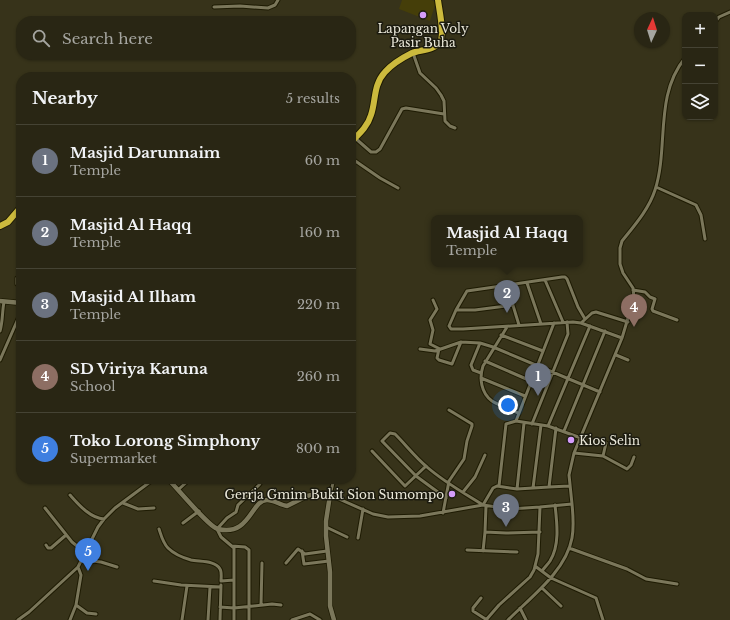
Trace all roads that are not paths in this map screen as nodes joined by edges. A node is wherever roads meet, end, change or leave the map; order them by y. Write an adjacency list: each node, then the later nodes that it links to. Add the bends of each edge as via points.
1 (278, 0): 3 (street, via 275,5 268,8)
2 (438, 0): 6 (highway, via 441,42)
3 (214, 7)
4 (730, 12): 5 (street)
5 (718, 19)
6 (413, 53): 8 (street, via 420,73 441,95 444,101); 10 (highway, via 397,62 382,76 376,88 370,120)
7 (682, 63): 13 (street, via 666,96 663,145)
8 (444, 114): 9 (street, via 446,123); 11 (street, via 402,109 376,152 371,152)
9 (455, 128)
10 (356, 137)
11 (356, 142)
12 (356, 161): 14 (street)
13 (656, 187): 17 (street, via 696,205); 21 (street, via 651,200 622,241 620,248 620,264)
14 (398, 188)
15 (16, 213): 16 (highway, via 8,222)
16 (0, 226)
17 (704, 239)
18 (544, 280): 19 (street); 27 (street, via 566,278); 29 (street)
19 (526, 283): 20 (street); 34 (street)
20 (506, 286): 25 (street); 26 (street, via 467,291)
21 (633, 290): 28 (street, via 645,292 655,299 653,311); 30 (street, via 634,298)
22 (433, 300): 46 (street, via 436,312 430,320 430,344)
23 (2, 301): 24 (street); 38 (street)
24 (16, 302)
25 (513, 305): 26 (street); 35 (street)
26 (456, 310): 37 (street, via 450,324 451,329)
27 (585, 319): 30 (street, via 596,312); 33 (street)
28 (677, 320)
29 (565, 322): 32 (street); 33 (street); 53 (street, via 568,334)
30 (628, 322): 41 (street)
31 (16, 323): 49 (street)
32 (554, 323): 34 (street); 47 (street)
33 (580, 323): 36 (street)
34 (541, 324): 35 (street)
35 (519, 325): 37 (street)
36 (590, 326): 39 (street); 56 (street)
37 (507, 327): 40 (street)
38 (0, 331)
39 (605, 331): 41 (street); 58 (street)
40 (501, 335): 44 (street); 47 (street)
41 (622, 338): 48 (street)
42 (461, 342): 43 (street); 46 (street); 46 (street, via 452,364 437,358)
43 (480, 343): 44 (street); 54 (street, via 471,365 473,370)
44 (493, 348): 51 (street); 52 (street)
45 (420, 349): 46 (street)
46 (440, 349)
47 (543, 351): 52 (street)
48 (616, 355): 50 (street); 59 (street)
49 (0, 360)
50 (628, 360)
51 (485, 362): 54 (street); 57 (street)
52 (537, 367): 53 (street); 57 (street)
53 (552, 372): 56 (street); 65 (street)
54 (481, 373): 55 (street)
55 (480, 378): 60 (street); 62 (street, via 482,387 491,400)
56 (568, 378): 58 (street); 67 (street)
57 (531, 381): 60 (street)
58 (583, 385): 59 (street); 69 (street)
59 (600, 392): 70 (street)
60 (525, 396): 62 (street)
61 (449, 410): 79 (street, via 472,426 464,459)
62 (518, 412): 63 (street)
63 (516, 421): 64 (street); 85 (street, via 506,424)
64 (524, 423): 65 (street); 90 (street)
65 (532, 424): 66 (street)
66 (541, 425): 67 (street); 87 (street)
67 (548, 426): 68 (street)
68 (556, 428): 69 (street); 88 (street)
69 (564, 431): 70 (street)
70 (581, 438): 73 (street)
71 (606, 443): 75 (street)
72 (372, 451): 78 (street, via 404,486)
73 (574, 452): 75 (street); 86 (street)
74 (485, 455): 91 (street, via 475,477)
75 (603, 456): 76 (street, via 627,469)
76 (634, 457)
77 (426, 466): 78 (street); 78 (street, via 393,432 390,433 382,441); 79 (street)
78 (416, 476): 94 (street)
79 (448, 483): 91 (street); 94 (street)
80 (147, 484): 95 (street)
81 (174, 484): 89 (street)
82 (184, 484): 89 (street)
83 (260, 484): 109 (street, via 238,505 236,512)
84 (333, 484): 93 (street)
85 (500, 486): 90 (street); 98 (street, via 493,488)
86 (569, 486): 88 (street); 96 (street)
87 (533, 488): 88 (street); 90 (street)
88 (549, 488)
89 (179, 489): 103 (street)
90 (517, 489)
91 (463, 492): 98 (street)
92 (70, 495): 105 (street, via 90,514)
93 (330, 495): 102 (street); 107 (street); 109 (street, via 321,493 307,496 287,506 263,501 247,521 237,528)
94 (446, 498): 104 (street)
95 (122, 503): 101 (street, via 137,509); 105 (street)
96 (572, 504): 97 (street); 117 (street, via 573,536)
97 (555, 505): 99 (street); 131 (street, via 555,549 550,562)
98 (485, 506): 99 (street, via 510,509); 104 (street); 110 (street)
99 (540, 507): 111 (street)
100 (45, 508): 112 (street)
101 (154, 508)
102 (364, 510): 104 (street, via 399,517); 114 (street)
103 (199, 511): 106 (street); 109 (street)
104 (443, 513)
105 (104, 519): 119 (street)
106 (183, 523)
107 (326, 527): 113 (street); 121 (street)
108 (158, 528): 135 (street, via 166,545 172,551 187,559 211,563 220,568)
109 (216, 529): 116 (street)
110 (485, 532): 111 (street); 122 (street)
111 (540, 532): 128 (street)
112 (66, 535): 115 (street, via 51,548); 119 (street)
113 (347, 537)
114 (358, 538)
115 (46, 545)
116 (232, 546): 133 (street); 145 (street, via 245,547 249,550)
117 (569, 548): 132 (street); 136 (street, via 627,569 646,579)
118 (467, 550): 122 (street)
119 (86, 551): 124 (street)
120 (302, 551): 121 (street, via 305,554); 125 (street, via 304,564); 127 (street, via 297,549)
121 (327, 551): 125 (street)
122 (483, 551): 123 (street)
123 (517, 552)
124 (83, 560): 129 (street); 130 (street)
125 (329, 561): 160 (street, via 330,606)
126 (262, 562): 143 (street)
127 (286, 563)
128 (535, 566): 131 (street); 161 (street, via 530,577 499,605)
129 (78, 567): 142 (street, via 81,575); 151 (street)
130 (117, 567)
131 (542, 571): 132 (street)
132 (551, 578): 140 (street); 164 (street, via 596,598)
133 (234, 580): 135 (street); 148 (street)
134 (154, 581): 137 (street)
135 (221, 582): 139 (street)
136 (677, 584)
137 (187, 586): 138 (street); 153 (street)
138 (210, 586): 139 (street); 154 (street)
139 (221, 587): 147 (street)
140 (542, 588): 146 (street); 149 (street)
141 (481, 598): 161 (street, via 473,611)
142 (76, 605): 150 (street, via 87,613); 152 (street)
143 (261, 605): 144 (street); 145 (street)
144 (281, 605)
145 (249, 606): 148 (street); 157 (street)
146 (561, 606)
147 (220, 607): 148 (street); 155 (street)
148 (234, 608): 156 (street)
149 (520, 608): 162 (street); 163 (street)
150 (96, 614)
151 (18, 620)
152 (70, 620)
153 (182, 620)
154 (208, 620)
155 (220, 620)
156 (234, 620)
157 (249, 620)
158 (292, 620): 159 (street, via 310,614)
159 (320, 620)
160 (334, 620)
161 (487, 620)
162 (508, 620)
163 (526, 620)
164 (603, 620)

